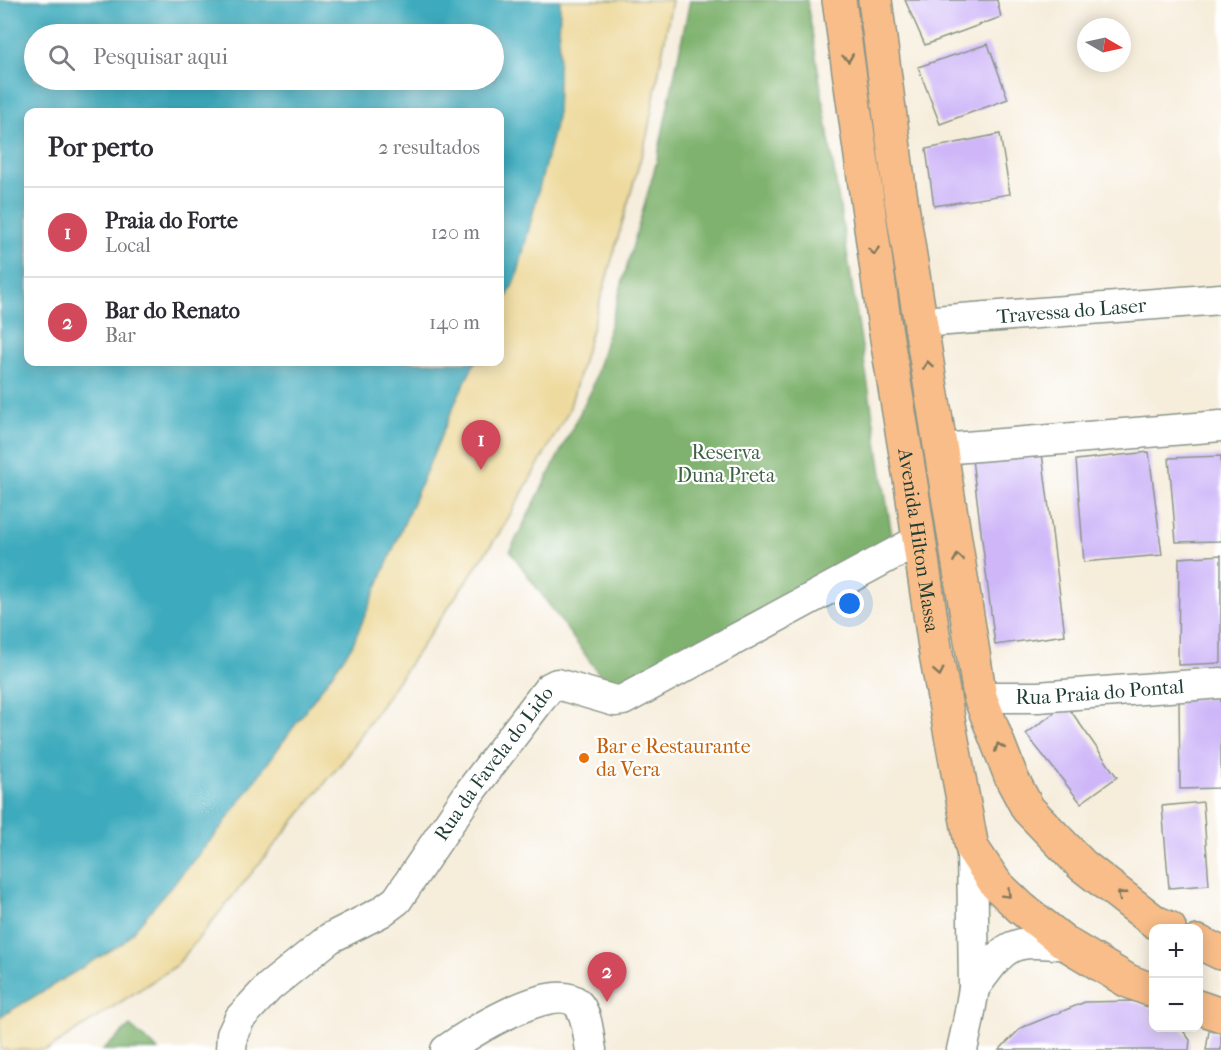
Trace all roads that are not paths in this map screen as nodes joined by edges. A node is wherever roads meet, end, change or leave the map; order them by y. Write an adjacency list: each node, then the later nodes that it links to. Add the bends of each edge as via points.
1 (839, 0): 7 (main road, Avenida Hilton Massa, one-way to 7)
2 (875, 0): 4 (main road, Avenida Hilton Massa, via 899,186)
3 (1221, 299): 4 (street, Travessa do Laser)
4 (922, 322): 6 (main road, Avenida Hilton Massa, one-way to 4)
5 (1221, 426): 6 (street)
6 (941, 449): 9 (main road, Avenida Hilton Massa, one-way to 6)
7 (919, 540): 11 (main road, Avenida Hilton Massa, one-way to 11); 21 (street, Rua da Favela do Lido, via 623,700 557,684 549,688 471,789 397,900 330,938 269,987 240,1018 232,1035)
8 (1221, 683): 9 (street, Rua Praia do Pontal, via 1038,697)
9 (980, 697): 10 (main road, Avenida Hilton Massa, one-way to 9)
10 (1012, 779): 11 (main road); 13 (main road, Avenida Hilton Massa, one-way to 10, via 1082,866 1029,809)
11 (964, 798): 12 (main road, Avenida Hilton Massa)
12 (972, 848): 15 (main road, Avenida Hilton Massa, one-way to 15, via 996,884); 17 (street)
13 (1159, 924)
14 (1203, 944): 16 (main road)
15 (1068, 945): 17 (street, via 1020,943 994,961); 18 (main road, Avenida Hilton Massa)
16 (1221, 953)
17 (974, 988): 24 (street)
18 (1149, 989)
19 (1203, 1009): 20 (main road)
20 (1221, 1015)
21 (231, 1050)
22 (446, 1050): 23 (street, via 519,1007 561,997 576,1002 584,1015)
23 (591, 1050)
24 (962, 1050)

